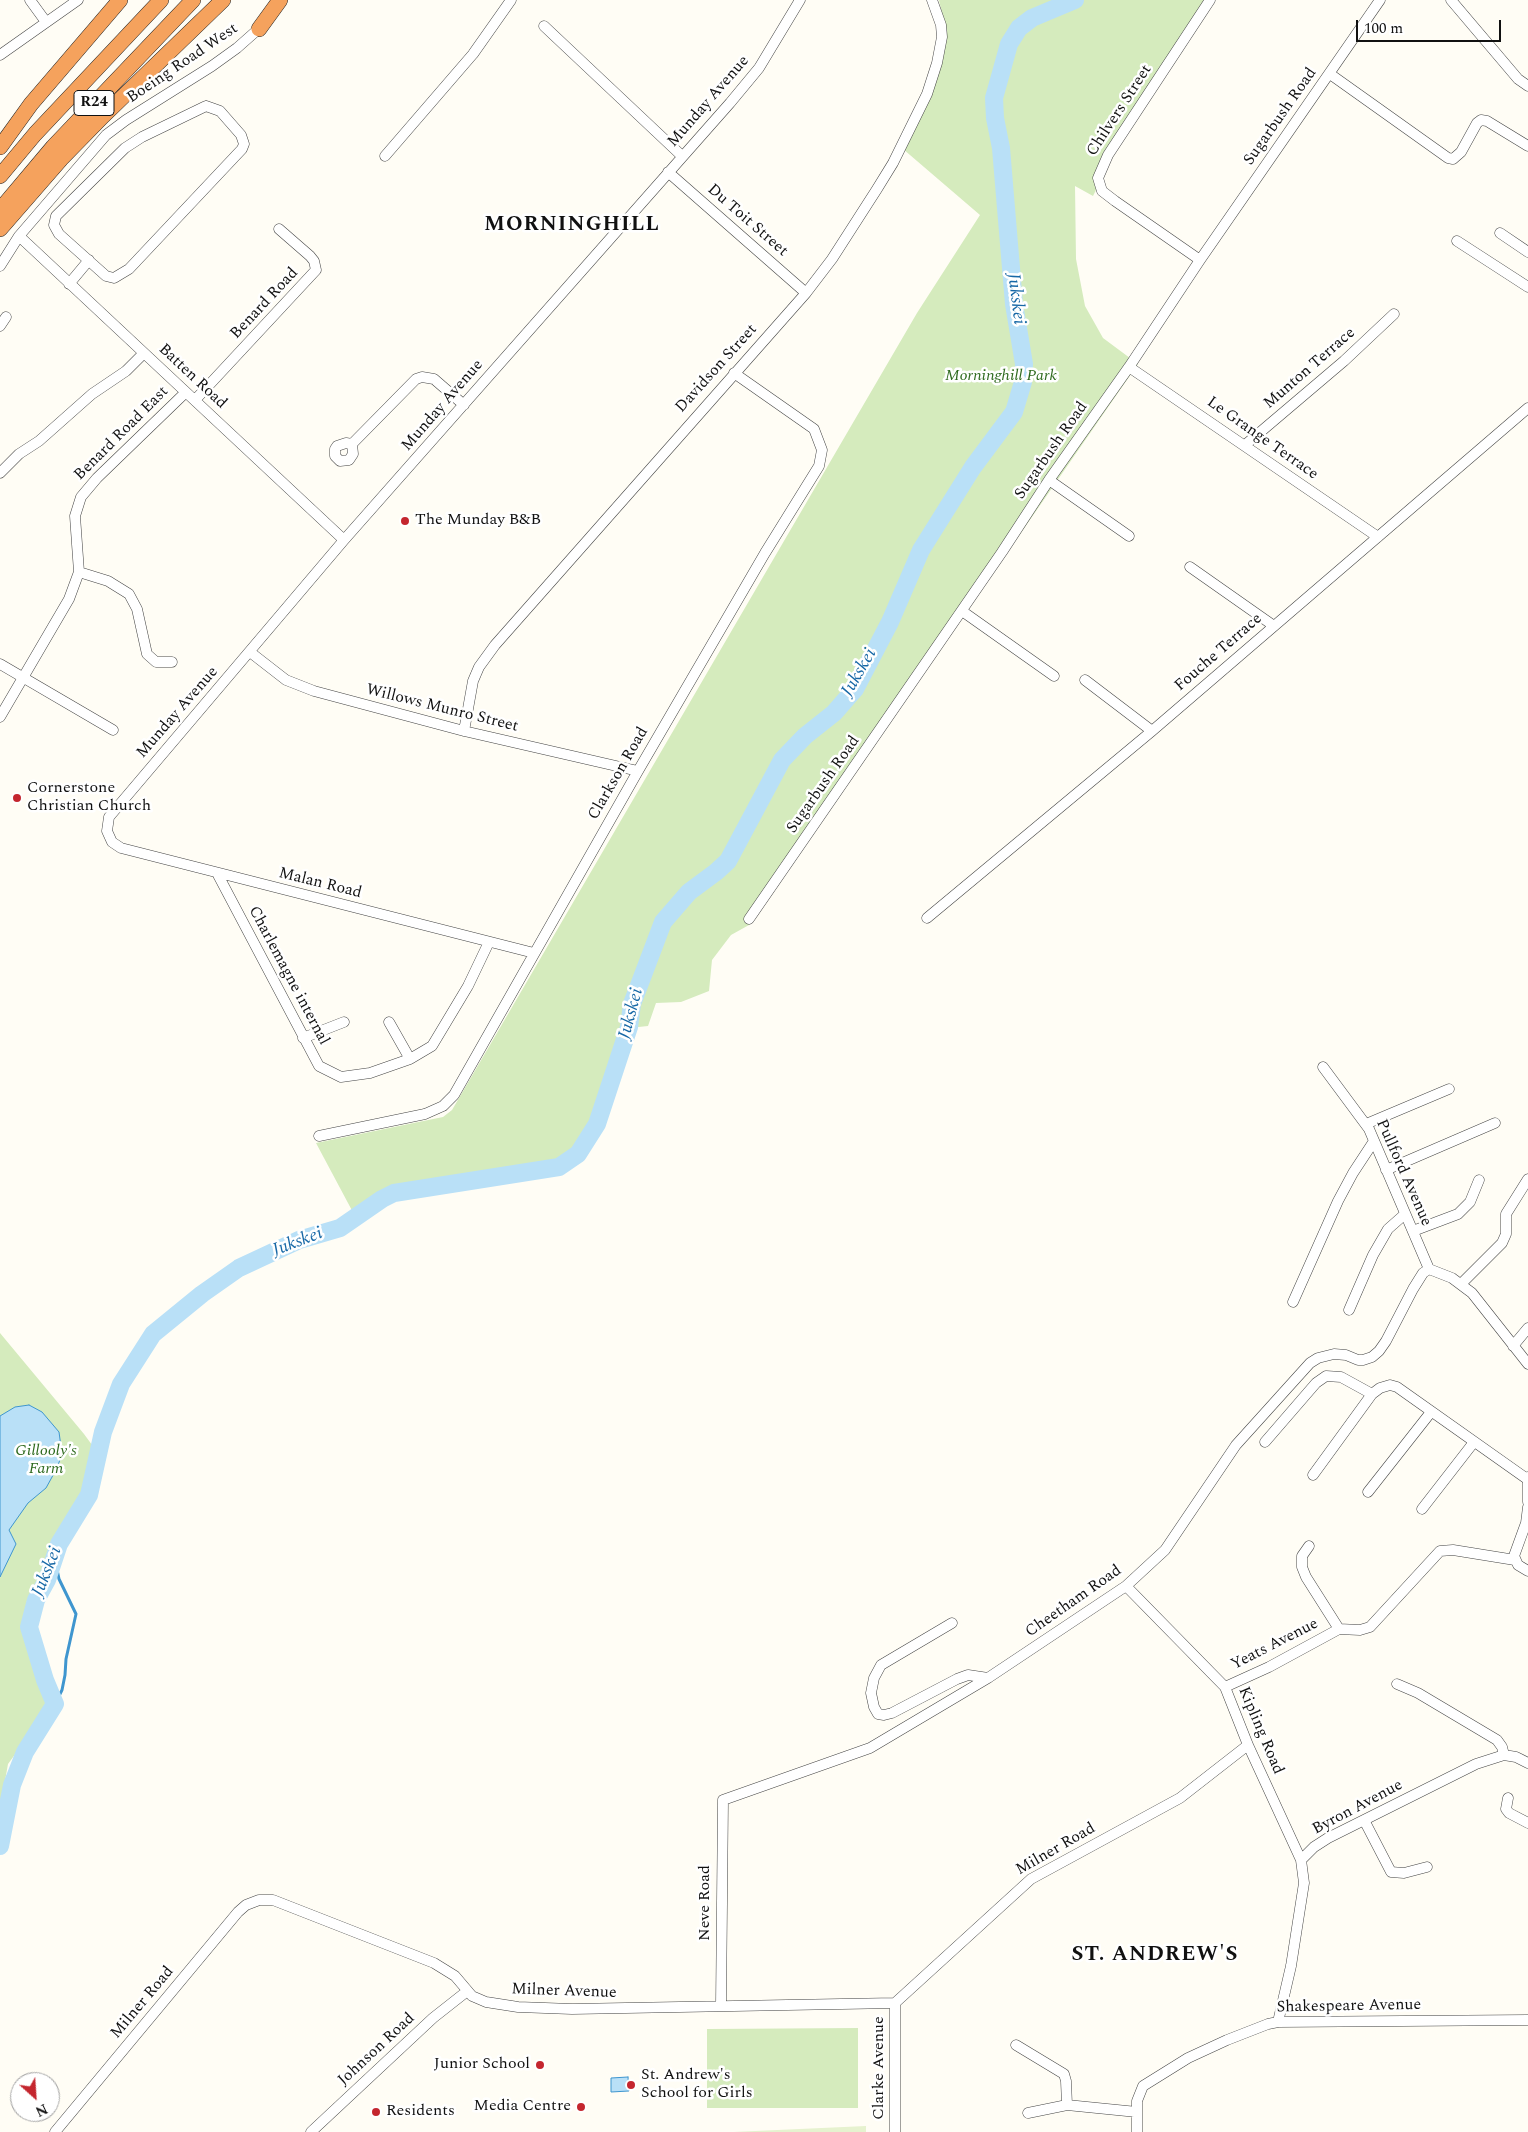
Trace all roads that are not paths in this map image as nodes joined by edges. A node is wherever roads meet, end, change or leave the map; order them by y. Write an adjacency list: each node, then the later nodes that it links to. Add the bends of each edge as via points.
1 (30, 0): 15 (street)
2 (78, 0): 15 (street)
3 (120, 0): 22 (highway, via 31,104)
4 (161, 0): 26 (highway, R24, via 35,134)
5 (193, 0): 27 (highway, R24, via 52,146)
6 (280, 0): 17 (highway)
7 (286, 0): 17 (street, Boeing Road West)
8 (511, 0): 23 (street, via 473,54)
9 (800, 0): 24 (street, Munday Avenue, via 759,68)
10 (932, 0): 39 (street, Davidson Street, via 940,17 942,37 927,94 878,189)
11 (1210, 0): 35 (street, Chilvers Street, via 1108,155 1098,178 1104,193)
12 (1380, 0): 19 (street, Sugarbush Road)
13 (1451, 0): 20 (street, via 1518,79)
14 (220, 3): 28 (highway, via 73,147)
15 (46, 22): 18 (street)
16 (544, 26): 24 (street)
17 (259, 29): 31 (street, Boeing Road West, via 212,66 106,135)
18 (0, 55)
19 (1330, 74): 21 (street, via 1448,158 1454,159 1461,152 1481,120); 35 (street, Sugarbush Road)
20 (1528, 86)
21 (1528, 146)
22 (0, 147)
23 (385, 156)
24 (682, 156): 25 (street, Munday Avenue)
25 (668, 172): 39 (street, Du Toit Street); 48 (street, Munday Avenue)
26 (0, 176)
27 (0, 210)
28 (0, 229)
29 (279, 230): 47 (street, Benard Road, via 314,261 316,270)
30 (1500, 233): 33 (street)
31 (20, 236): 36 (street, Boeing Road West); 37 (street, Batten Road)
32 (1457, 241): 38 (street)
33 (1528, 252)
34 (88, 260): 34 (street, via 106,276 114,278 121,275 242,148 244,139 220,111 206,106 142,137 114,157 56,216 54,225 59,234); 37 (street)
35 (1200, 260): 44 (street, Sugarbush Road)
36 (0, 266)
37 (69, 284): 43 (street, Batten Road)
38 (1528, 287)
39 (806, 292): 45 (street, Davidson Street)
40 (1394, 314): 51 (street, Munton Terrace)
41 (6, 316): 42 (street)
42 (0, 326)
43 (144, 353): 46 (street, Batten Road); 52 (street)
44 (1129, 367): 51 (street, Le Grange Terrace); 53 (street, Sugarbush Road)
45 (734, 373): 69 (street, Davidson Street, via 495,645 473,681); 71 (street, Clarkson Road, via 814,429 822,457 814,476)
46 (186, 392): 47 (street, Batten Road); 58 (street, Benard Road East, via 97,478 82,497 75,516)
47 (195, 400): 56 (street, Batten Road)
48 (464, 404): 50 (street, via 434,380 416,379); 56 (street, Munday Avenue)
49 (1528, 408): 55 (street, Fouche Terrace)
50 (352, 444)
51 (1245, 445): 55 (street, Le Grange Terrace)
52 (0, 473)
53 (1049, 480): 54 (street); 59 (street, Sugarbush Road)
54 (1129, 536)
55 (1378, 536): 60 (street, Fouche Terrace)
56 (344, 540): 61 (street, Munday Avenue)
57 (1190, 567): 60 (street)
58 (79, 572): 62 (street, via 108,581 129,594 137,609 147,654 156,662); 65 (street, Benard Road East, via 64,610)
59 (962, 611): 64 (street); 75 (street, Sugarbush Road)
60 (1274, 626): 70 (street, Fouche Terrace)
61 (250, 652): 69 (street, Willows Munro Street, via 286,680 304,688); 72 (street, Munday Avenue, via 109,817)
62 (172, 662)
63 (0, 664): 65 (street)
64 (1054, 676)
65 (24, 678): 67 (street, Benard Road East); 68 (street)
66 (1085, 680): 70 (street)
67 (0, 717)
68 (113, 730)
69 (464, 731): 71 (street, Willows Munro Street)
70 (1152, 731): 74 (street, Fouche Terrace)
71 (638, 771): 77 (street, Clarkson Road)
72 (106, 831): 73 (street, Malan Road, via 112,842 122,848)
73 (217, 873): 76 (street, Malan Road); 80 (street, Charlemagne internal)
74 (927, 918)
75 (749, 919)
76 (489, 942): 77 (street, Malan Road); 81 (street, Charlemagne internal, via 468,986 432,1046)
77 (534, 953): 86 (street, Clarkson Road, via 460,1085 444,1106 425,1114)
78 (344, 1022): 80 (street)
79 (389, 1022): 81 (street)
80 (303, 1038): 81 (street, Charlemagne internal, via 320,1066 340,1077 370,1073)
81 (410, 1060)
82 (1323, 1067): 85 (street, Pullford Avenue)
83 (1449, 1088): 85 (street)
84 (1495, 1123): 88 (street)
85 (1366, 1124): 87 (street, Pullford Avenue)
86 (319, 1136)
87 (1374, 1141): 88 (street, Pullford Avenue); 95 (street, via 1338,1201)
88 (1386, 1170): 91 (street, Pullford Avenue)
89 (1528, 1179): 94 (street, via 1506,1214 1506,1234 1502,1243)
90 (1479, 1180): 92 (street, via 1468,1205 1458,1214)
91 (1405, 1214): 92 (street, Pullford Avenue); 96 (street, via 1388,1229)
92 (1413, 1231): 93 (street, Pullford Avenue)
93 (1429, 1269): 94 (street); 113 (street, Cheetham Road, via 1423,1273 1382,1347 1372,1358 1358,1360 1334,1354 1310,1364 1236,1445 1165,1550)
94 (1461, 1284): 98 (street, via 1478,1300)
95 (1293, 1302)
96 (1349, 1310)
97 (1528, 1328): 98 (street)
98 (1513, 1346): 99 (street)
99 (1528, 1364)
100 (1372, 1394): 101 (street, via 1386,1385 1393,1385); 102 (street, via 1341,1377 1326,1376 1316,1383); 104 (street)
101 (1431, 1412): 103 (street); 106 (street)
102 (1265, 1442)
103 (1474, 1442): 105 (street); 109 (street)
104 (1313, 1475)
105 (1528, 1478): 107 (street)
106 (1368, 1492)
107 (1528, 1502)
108 (1528, 1507): 111 (street, via 1526,1523 1514,1552)
109 (1422, 1509)
110 (1309, 1546): 115 (street, Yeats Avenue, via 1302,1556 1302,1567)
111 (1515, 1560): 112 (street); 115 (street, Yeats Avenue, via 1453,1550 1440,1551 1370,1627)
112 (1528, 1571)
113 (1126, 1586): 116 (street, Cheetham Road); 118 (street, Kipling Road)
114 (952, 1623): 116 (street, via 881,1666 871,1693 878,1714 892,1714 968,1675)
115 (1339, 1629): 118 (street, Yeats Avenue)
116 (988, 1678): 123 (street, Cheetham Road, via 870,1748)
117 (1398, 1684): 120 (street, via 1497,1740)
118 (1225, 1687): 119 (street, Kipling Road)
119 (1248, 1745): 126 (street, Kipling Road); 130 (street, Milner Road, via 1180,1798 1031,1879)
120 (1504, 1755): 121 (street); 124 (street, Byron Avenue, via 1476,1764)
121 (1528, 1763)
122 (1508, 1798): 125 (street, via 1506,1809 1509,1814)
123 (723, 1800): 131 (street, Neve Road)
124 (1364, 1820): 126 (street, Byron Avenue, via 1328,1838); 127 (street, via 1391,1872 1404,1873)
125 (1528, 1824)
126 (1301, 1860): 133 (street, via 1304,1883)
127 (1427, 1867)
128 (259, 1900): 129 (street, Milner Avenue, via 273,1900 434,1963 455,1976); 138 (street, Milner Road, via 238,1912)
129 (466, 1992): 131 (street, Milner Avenue, via 486,2002 536,2009); 139 (street, Johnson Road, via 433,2018)
130 (895, 2003): 131 (street, Milner Avenue); 140 (street, Clarke Avenue)
131 (721, 2006)
132 (1528, 2020): 133 (street, Shakespeare Avenue)
133 (1278, 2022): 136 (street, Shakespeare Avenue, via 1219,2043 1142,2086)
134 (1016, 2045): 135 (street, via 1064,2074)
135 (1067, 2105): 136 (street); 137 (street)
136 (1137, 2112): 141 (street, Shakespeare Avenue)
137 (1028, 2114)
138 (55, 2132)
139 (310, 2132)
140 (895, 2132)
141 (1138, 2132)

